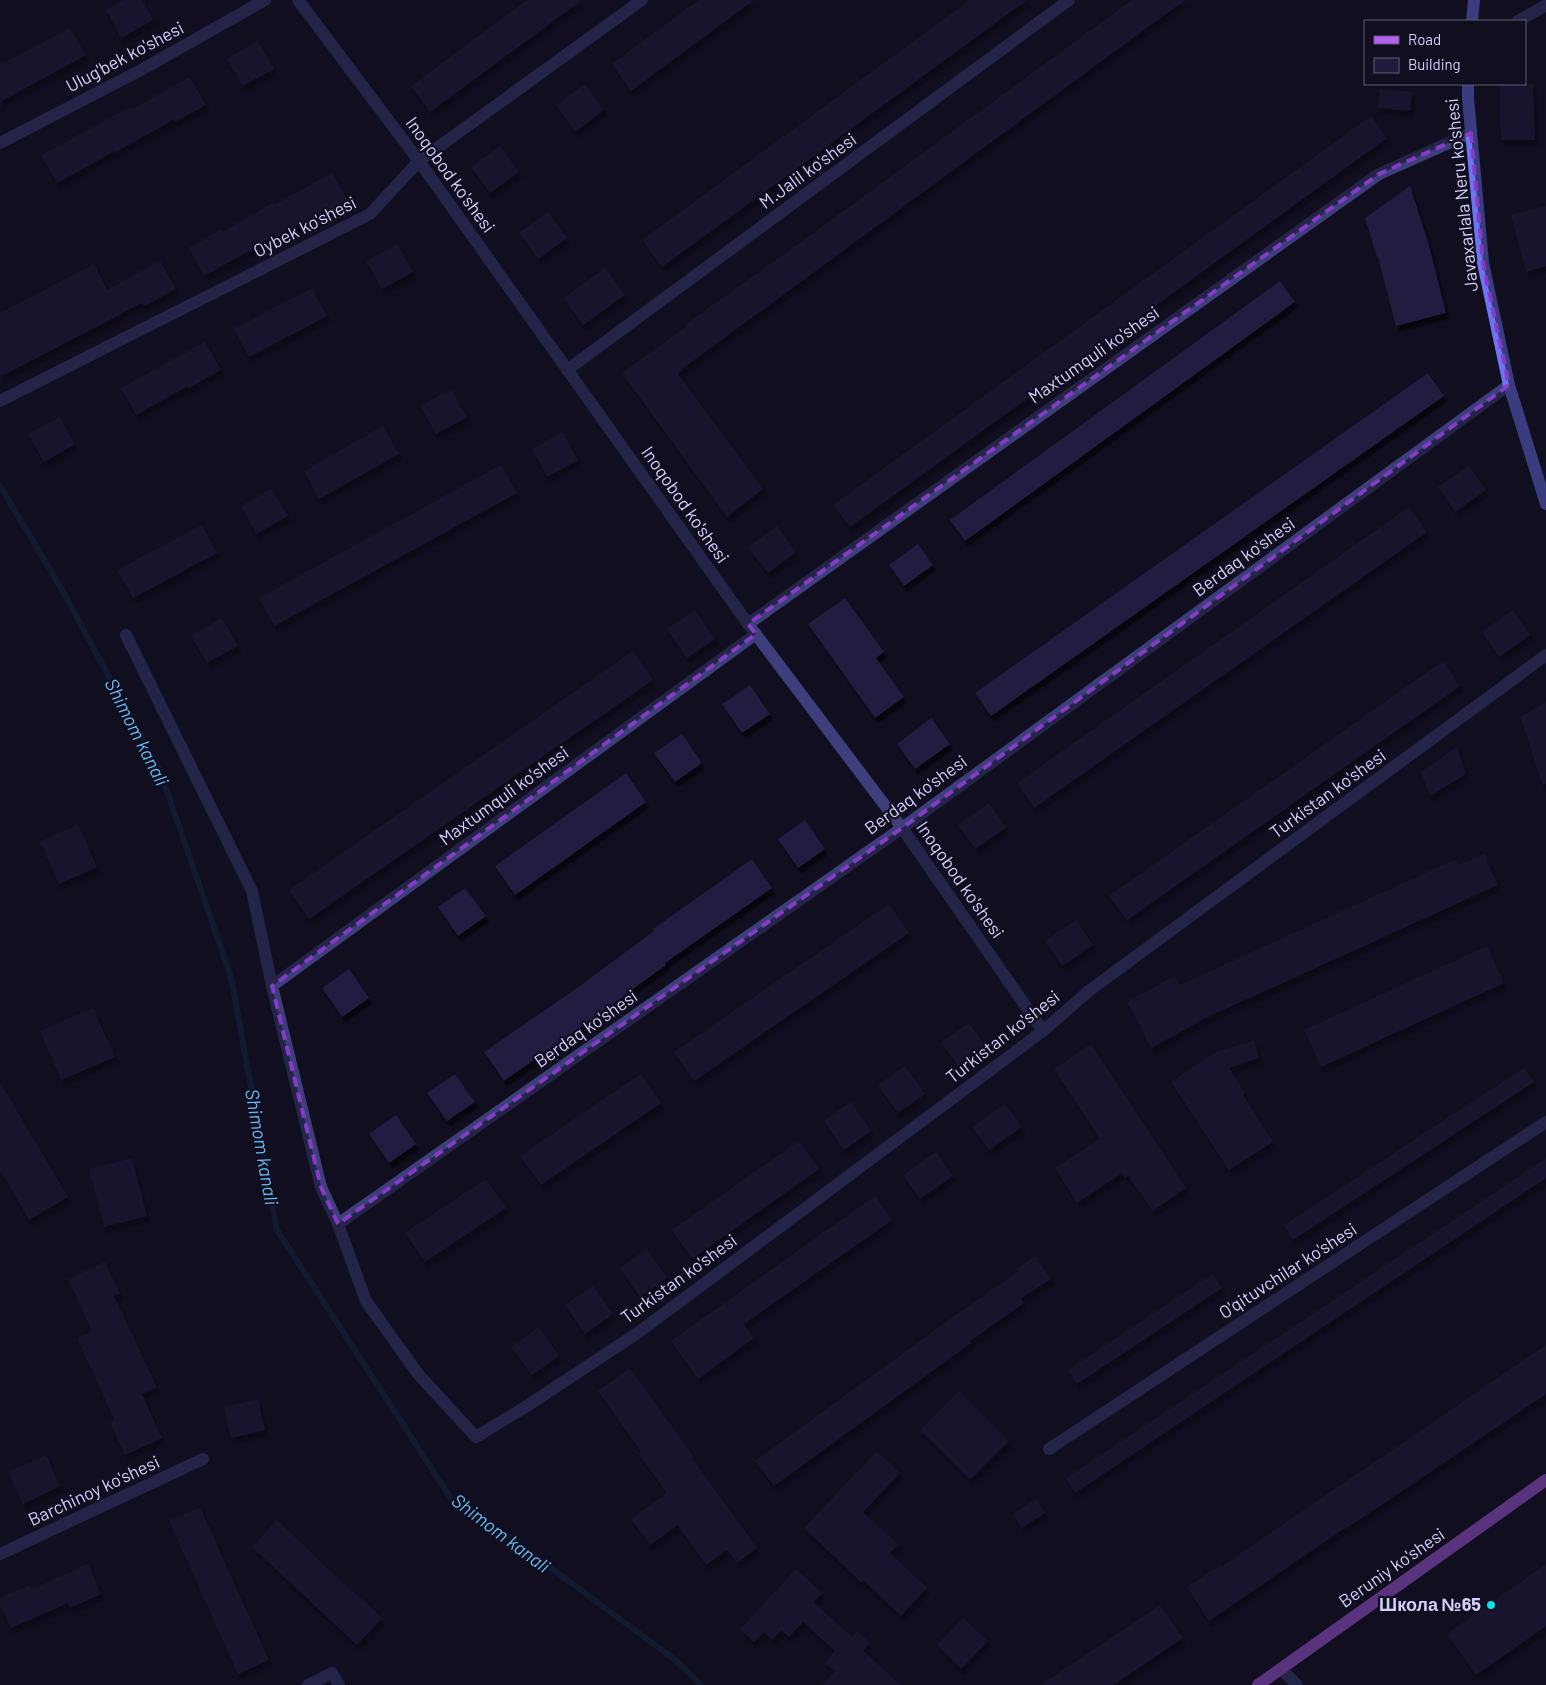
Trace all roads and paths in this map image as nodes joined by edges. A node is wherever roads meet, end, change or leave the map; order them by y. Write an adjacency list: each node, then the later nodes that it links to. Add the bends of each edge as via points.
1 (265, 0): 11 (street, Ulug'bek ko'shesi, via 141,70)
2 (298, 0): 12 (street, Inoqobod ko'shesi)
3 (642, 0): 12 (street, Oybek ko'shesi)
4 (1069, 0): 13 (street, M.Jalil ko'shesi)
5 (1474, 0): 7 (street)
6 (1546, 5): 8 (street)
7 (1472, 20)
8 (1520, 20)
9 (1468, 85): 10 (street, Javaxarlala Neru ko'shesi)
10 (1471, 133): 14 (street, Javaxarlala Neru ko'shesi, via 1483,263); 18 (street, Maxtumquli ko'shesi, via 1379,174)
11 (0, 143)
12 (419, 161): 13 (street, Inoqobod ko'shesi); 15 (street, Oybek ko'shesi, via 370,214)
13 (567, 370): 18 (street, Inoqobod ko'shesi)
14 (1509, 385): 16 (street, Javaxarlala Neru ko'shesi); 22 (street, Berdaq ko'shesi)
15 (0, 401)
16 (1542, 475): 17 (street, Javaxarlala Neru ko'shesi)
17 (1546, 504)
18 (748, 624): 19 (street, Inoqobod ko'shesi)
19 (756, 634): 22 (street, Inoqobod ko'shesi); 23 (street, Maxtumquli ko'shesi)
20 (126, 635): 23 (street, via 252,891)
21 (1546, 655): 24 (street, Turkistan ko'shesi, via 1090,990)
22 (902, 828): 24 (street, Inoqobod ko'shesi); 26 (street, Berdaq ko'shesi)
23 (272, 986): 26 (street, via 321,1188)
24 (1043, 1031): 26 (street, Turkistan ko'shesi, via 639,1332 476,1437 418,1374 366,1301)
25 (1546, 1122): 27 (street, O'qituvchilar ko'shesi)
26 (338, 1224)
27 (1049, 1450)
28 (203, 1459): 30 (street, Barchinoy ko'shesi)
29 (1546, 1480): 31 (main road, Beruniy ko'shesi)
30 (0, 1554)
31 (1281, 1669): 34 (main road, Beruniy ko'shesi); 35 (street)
32 (308, 1685): 33 (street, via 332,1674)
33 (339, 1685)
34 (1258, 1685)
35 (1297, 1685)

